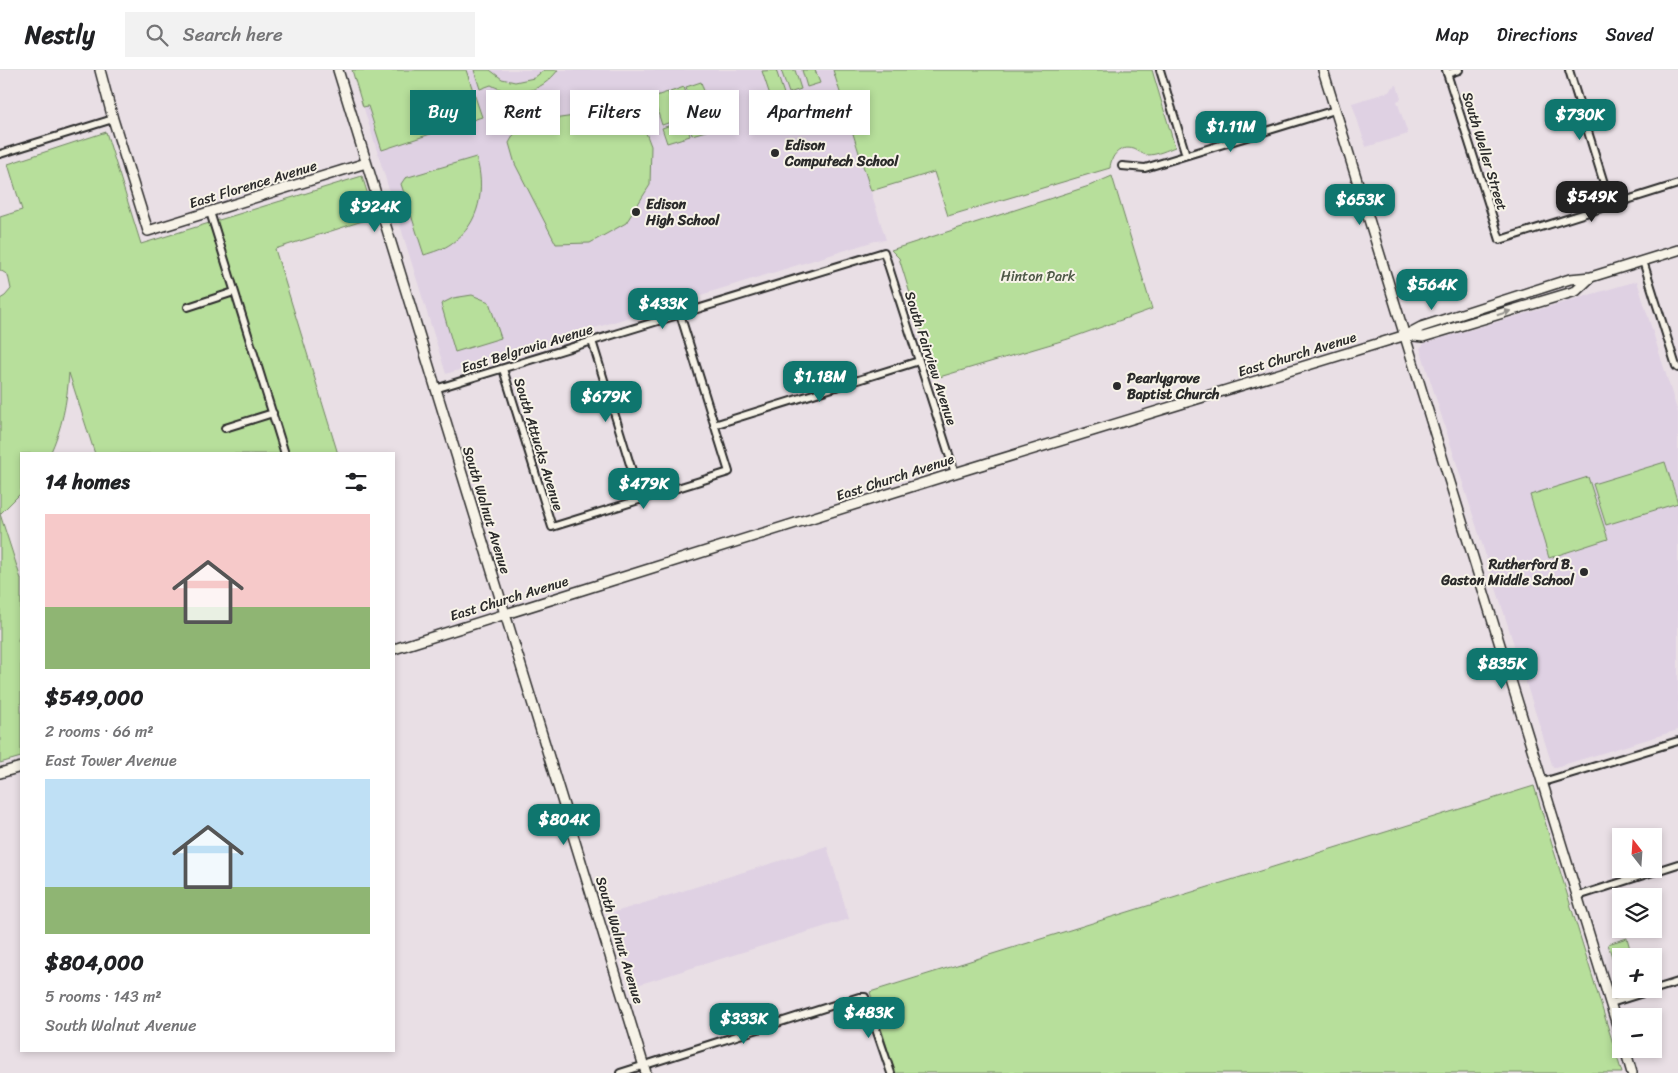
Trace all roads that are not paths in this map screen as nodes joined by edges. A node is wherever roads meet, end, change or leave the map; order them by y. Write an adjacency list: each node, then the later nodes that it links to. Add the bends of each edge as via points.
1 (100, 70): 9 (street)
2 (338, 70): 12 (street, South Walnut Avenue)
3 (1160, 70): 11 (street)
4 (1323, 70): 8 (street)
5 (1459, 70): 7 (street)
6 (1569, 70): 15 (street)
7 (1446, 72): 15 (street, South Weller Street, via 1500,240)
8 (1336, 110): 11 (street); 23 (street)
9 (113, 120): 10 (street); 16 (street, East Florence Avenue, via 148,231)
10 (0, 154)
11 (1186, 155): 13 (street, via 1145,168)
12 (366, 163): 16 (street, East Florence Avenue); 28 (street, South Walnut Avenue)
13 (1122, 166)
14 (1678, 184): 15 (street)
15 (1611, 206)
16 (210, 212): 20 (street)
17 (1678, 250): 19 (street, East Church Avenue)
18 (884, 252): 22 (street, East Belgravia Avenue); 25 (street, South Fairview Avenue)
19 (1643, 261): 23 (street, East Church Avenue, via 1592,277 1570,279 1421,327); 26 (street)
20 (234, 292): 21 (street); 29 (street)
21 (188, 307)
22 (680, 314): 24 (street, East Belgravia Avenue); 30 (street)
23 (1406, 335): 33 (street, East Church Avenue); 40 (street)
24 (592, 341): 27 (street, East Belgravia Avenue); 34 (street)
25 (919, 361): 30 (street); 33 (street, South Fairview Avenue)
26 (1678, 368)
27 (503, 369): 28 (street, East Belgravia Avenue); 34 (street, South Attucks Avenue, via 552,527)
28 (436, 389): 35 (street, South Walnut Avenue)
29 (273, 413): 31 (street); 32 (street)
30 (714, 424): 34 (street, via 729,472)
31 (225, 428)
32 (284, 452)
33 (955, 473): 35 (street, East Church Avenue)
34 (641, 500)
35 (504, 613): 36 (street, East Church Avenue); 47 (street, South Walnut Avenue)
36 (395, 649)
37 (1678, 741): 40 (street)
38 (20, 767): 39 (street)
39 (0, 773)
40 (1543, 782): 42 (street)
41 (1678, 864): 42 (street)
42 (1578, 896): 44 (street)
43 (1678, 982): 44 (street)
44 (1611, 1003): 45 (street)
45 (1612, 1008)
46 (1628, 1058): 50 (street)
47 (645, 1069): 48 (street); 49 (street, via 865,997)
48 (620, 1073)
49 (891, 1073)
50 (1632, 1073)

